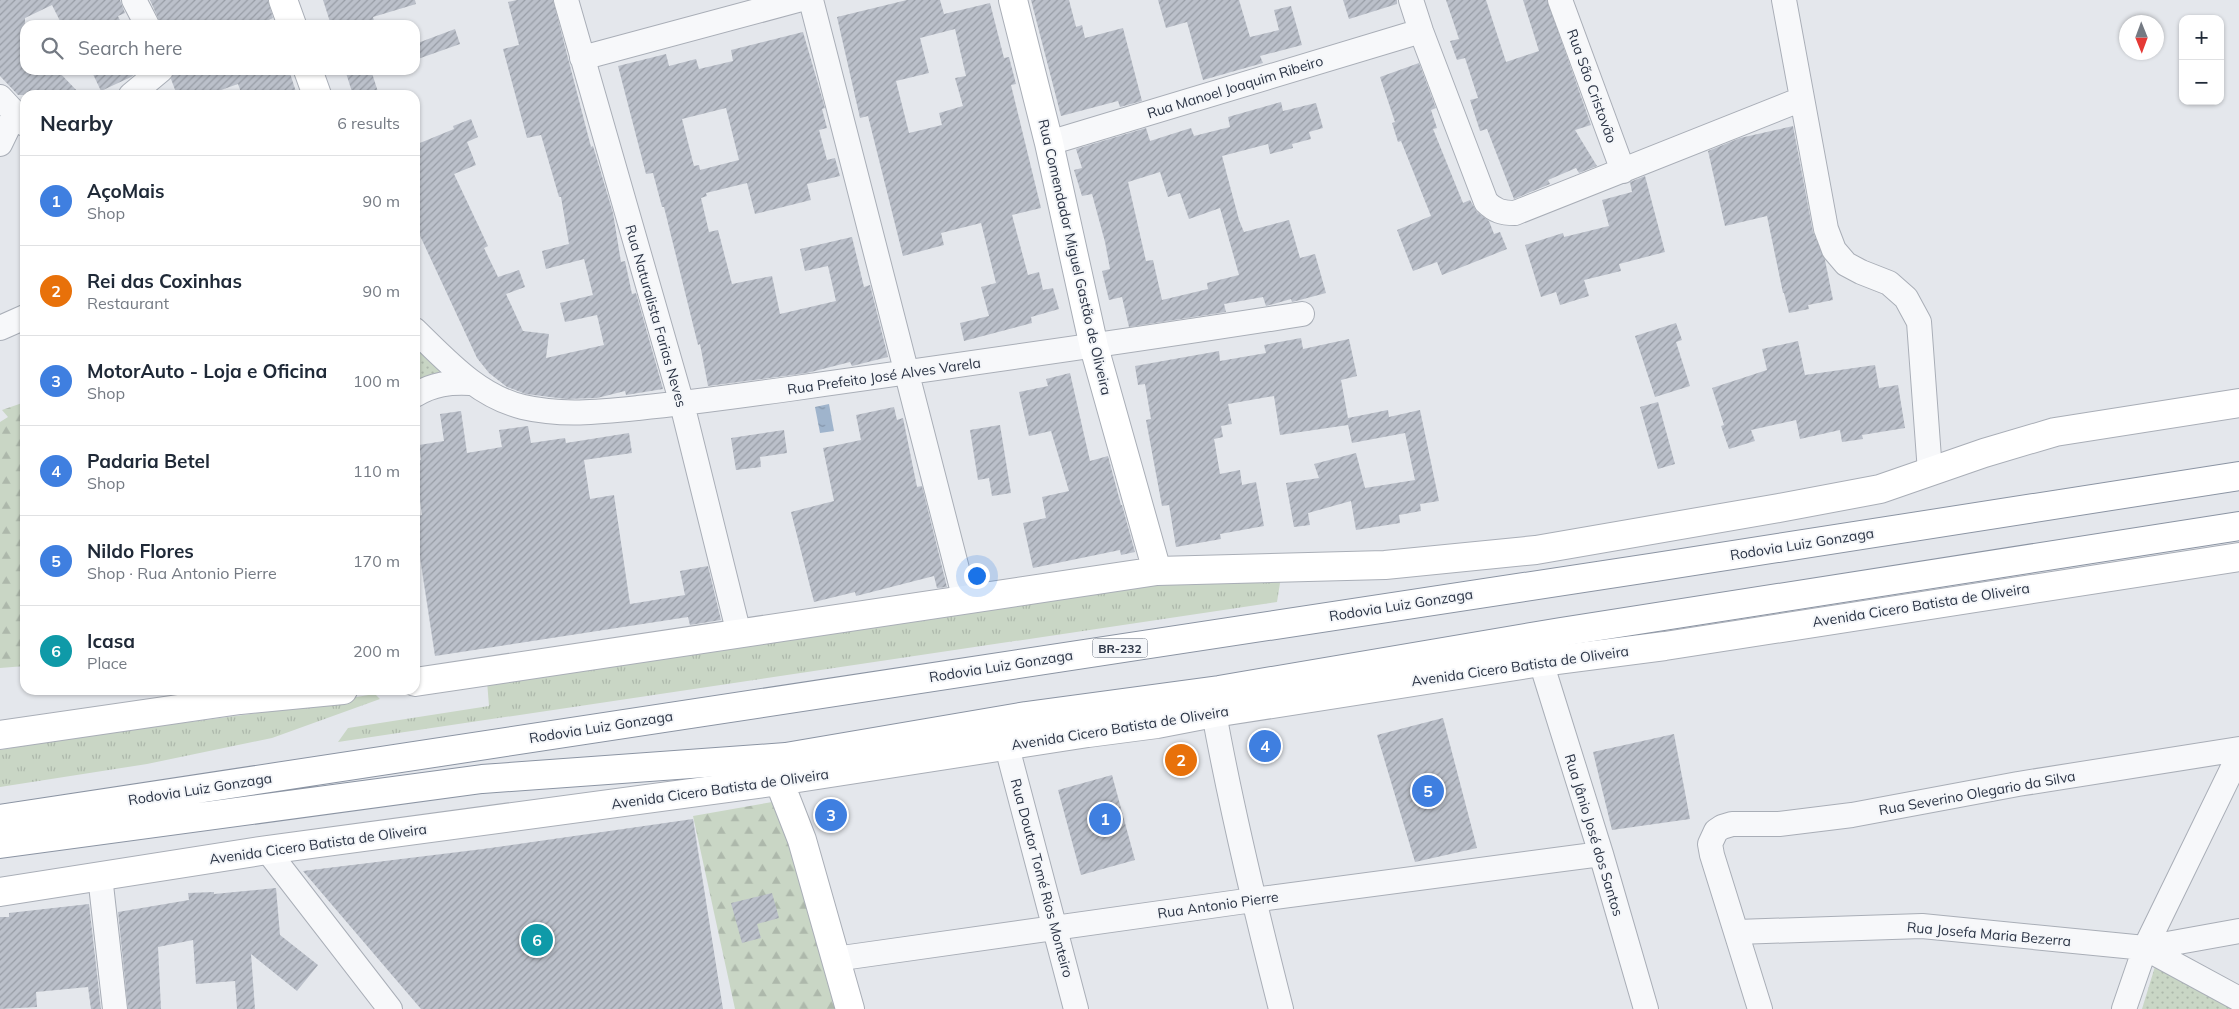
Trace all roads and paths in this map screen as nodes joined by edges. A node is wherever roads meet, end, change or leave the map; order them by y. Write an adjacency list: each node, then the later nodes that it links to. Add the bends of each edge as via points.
1 (134, 0): 10 (street)
2 (283, 0): 11 (main road)
3 (566, 0): 13 (street, Rua Naturalista Farias Neves)
4 (798, 0): 13 (street)
5 (811, 0): 28 (street)
6 (1013, 0): 20 (main road, Rua Comendador Miguel Gastão de Oliveira)
7 (1412, 0): 12 (street)
8 (1560, 0): 22 (street, Rua São Cristovão)
9 (1784, 0): 18 (street)
10 (144, 20)
11 (290, 20)
12 (1421, 31): 20 (street, Rua Manoel Joaquim Ribeiro); 22 (street, via 1486,202 1494,210 1515,213)
13 (582, 58): 32 (street, Rua Naturalista Farias Neves)
14 (155, 75): 16 (street)
15 (310, 75): 17 (main road)
16 (137, 90)
17 (315, 90)
18 (1802, 99): 22 (street); 33 (street, via 1826,229 1834,250 1846,264 1889,283 1906,298 1920,322)
19 (13, 111): 21 (street)
20 (1050, 143): 27 (main road, Rua Comendador Miguel Gastão de Oliveira)
21 (0, 144)
22 (1623, 171)
23 (1302, 314): 27 (street, Rua Prefeito José Alves Varela)
24 (20, 319): 25 (street)
25 (0, 328)
26 (420, 335): 29 (street, Rua Prefeito José Alves Varela)
27 (1094, 347): 28 (street, Rua Prefeito José Alves Varela); 37 (main road, Rua Comendador Miguel Gastão de Oliveira)
28 (908, 373): 32 (street, Rua Prefeito José Alves Varela); 38 (street)
29 (470, 382): 30 (street, via 448,382); 32 (street, Rua Prefeito José Alves Varela, via 520,407 549,412 581,413)
30 (420, 392)
31 (2239, 403): 33 (main road, via 2055,432)
32 (682, 404): 39 (street, Rua Naturalista Farias Neves)
33 (1930, 472): 37 (main road, via 1880,489 1536,550 1386,565)
34 (2239, 476): 49 (main road, Rodovia Luiz Gonzaga / BR-232)
35 (2239, 526): 50 (main road, Rodovia Luiz Gonzaga, via 1561,632 1219,690 1026,716 786,757 482,778)
36 (2239, 557): 40 (main road, Avenida Cicero Batista de Oliveira, via 1665,646)
37 (1157, 571): 38 (main road)
38 (965, 600): 39 (main road)
39 (739, 634): 41 (main road)
40 (1541, 662): 43 (main road, Avenida Cicero Batista de Oliveira); 52 (street, Rua Jânio José dos Santos)
41 (420, 681)
42 (240, 695): 44 (main road)
43 (1214, 713): 45 (main road, Avenida Cicero Batista de Oliveira); 55 (street)
44 (0, 735)
45 (1008, 747): 48 (main road, Avenida Cicero Batista de Oliveira); 56 (street, Rua Doutor Tomé Rios Monteiro)
46 (2239, 749): 58 (street, Rua Severino Olegario da Silva, via 2018,784 1852,815 1722,827 1716,831 1710,844)
47 (2239, 755): 59 (street)
48 (779, 781): 51 (main road, Avenida Cicero Batista de Oliveira); 60 (main road, via 802,840)
49 (0, 819)
50 (0, 844)
51 (267, 850): 53 (main road, Avenida Cicero Batista de Oliveira); 63 (street)
52 (1601, 854): 55 (street, Rua Antonio Pierre); 67 (street, Rua Jânio José dos Santos)
53 (100, 876): 54 (main road, Avenida Cicero Batista de Oliveira); 62 (street)
54 (0, 892)
55 (1253, 900): 56 (street, Rua Antonio Pierre); 66 (street)
56 (1056, 929): 60 (street, Rua Antonio Pierre); 65 (street, Rua Doutor Tomé Rios Monteiro)
57 (2239, 931): 59 (street, Rua Josefa Maria Bezerra)
58 (1737, 932): 59 (street, Rua Josefa Maria Bezerra, via 1922,926); 68 (street)
59 (2144, 948): 61 (street); 69 (street)
60 (835, 960): 64 (main road)
61 (2239, 999)
62 (115, 1009)
63 (390, 1009)
64 (850, 1009)
65 (1076, 1009)
66 (1282, 1009)
67 (1646, 1009)
68 (1760, 1009)
69 (2124, 1009)

